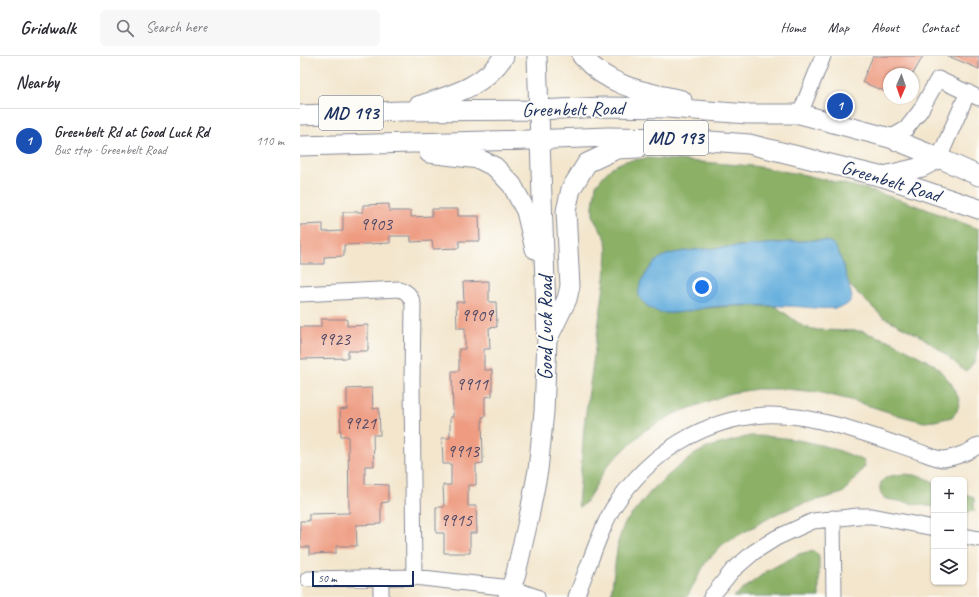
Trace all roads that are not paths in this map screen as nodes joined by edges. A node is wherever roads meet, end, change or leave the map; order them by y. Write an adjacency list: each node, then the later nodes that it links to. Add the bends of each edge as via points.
1 (504, 56): 7 (main road, via 490,73 466,90)
2 (537, 56): 6 (main road, Good Luck Road)
3 (582, 56): 8 (main road, via 601,73 630,88)
4 (823, 56): 9 (lane)
5 (974, 95): 11 (lane, via 938,79 920,112 906,129); 15 (lane)
6 (538, 110): 7 (main road, Greenbelt Road / MD 193); 8 (main road, Greenbelt Road / MD 193, via 602,107 668,108); 12 (main road, Good Luck Road)
7 (402, 111): 10 (main road, Greenbelt Road / MD 193)
8 (748, 114): 9 (main road, Greenbelt Road / MD 193)
9 (800, 114): 11 (main road, Greenbelt Road / MD 193)
10 (300, 116)
11 (890, 138): 15 (main road, Greenbelt Road / MD 193)
12 (539, 140): 13 (main road, Greenbelt Road / MD 193); 14 (main road, Greenbelt Road / MD 193, via 670,138 749,144); 19 (main road, Good Luck Road)
13 (300, 146): 19 (main road, via 441,154 478,159 495,166 512,185 526,211)
14 (811, 158): 17 (main road, Greenbelt Road / MD 193); 21 (main road, via 781,158 670,147 617,148 587,163 571,189 566,210 570,286 567,299)
15 (939, 158): 16 (main road, Greenbelt Road / MD 193); 17 (main road, via 922,167)
16 (979, 176)
17 (883, 177): 18 (main road, Greenbelt Road / MD 193)
18 (979, 209)
19 (546, 288): 21 (main road, Good Luck Road)
20 (300, 294): 28 (lane, via 399,289 411,297)
21 (547, 339): 30 (main road, Good Luck Road, via 544,412 538,470)
22 (979, 445): 33 (lane, via 961,454 942,459 836,425 796,417 765,415 725,422 695,433 654,459 615,505)
23 (833, 518): 24 (lane, via 872,516); 34 (lane, via 813,521 776,538 754,552 732,571); 35 (lane)
24 (931, 527)
25 (967, 537): 26 (lane)
26 (979, 539)
27 (381, 577): 28 (lane); 29 (lane); 31 (lane)
28 (414, 577): 30 (lane)
29 (308, 579)
30 (510, 592): 32 (lane)
31 (381, 597)
32 (537, 597)
33 (576, 597)
34 (711, 597)
35 (834, 597)

